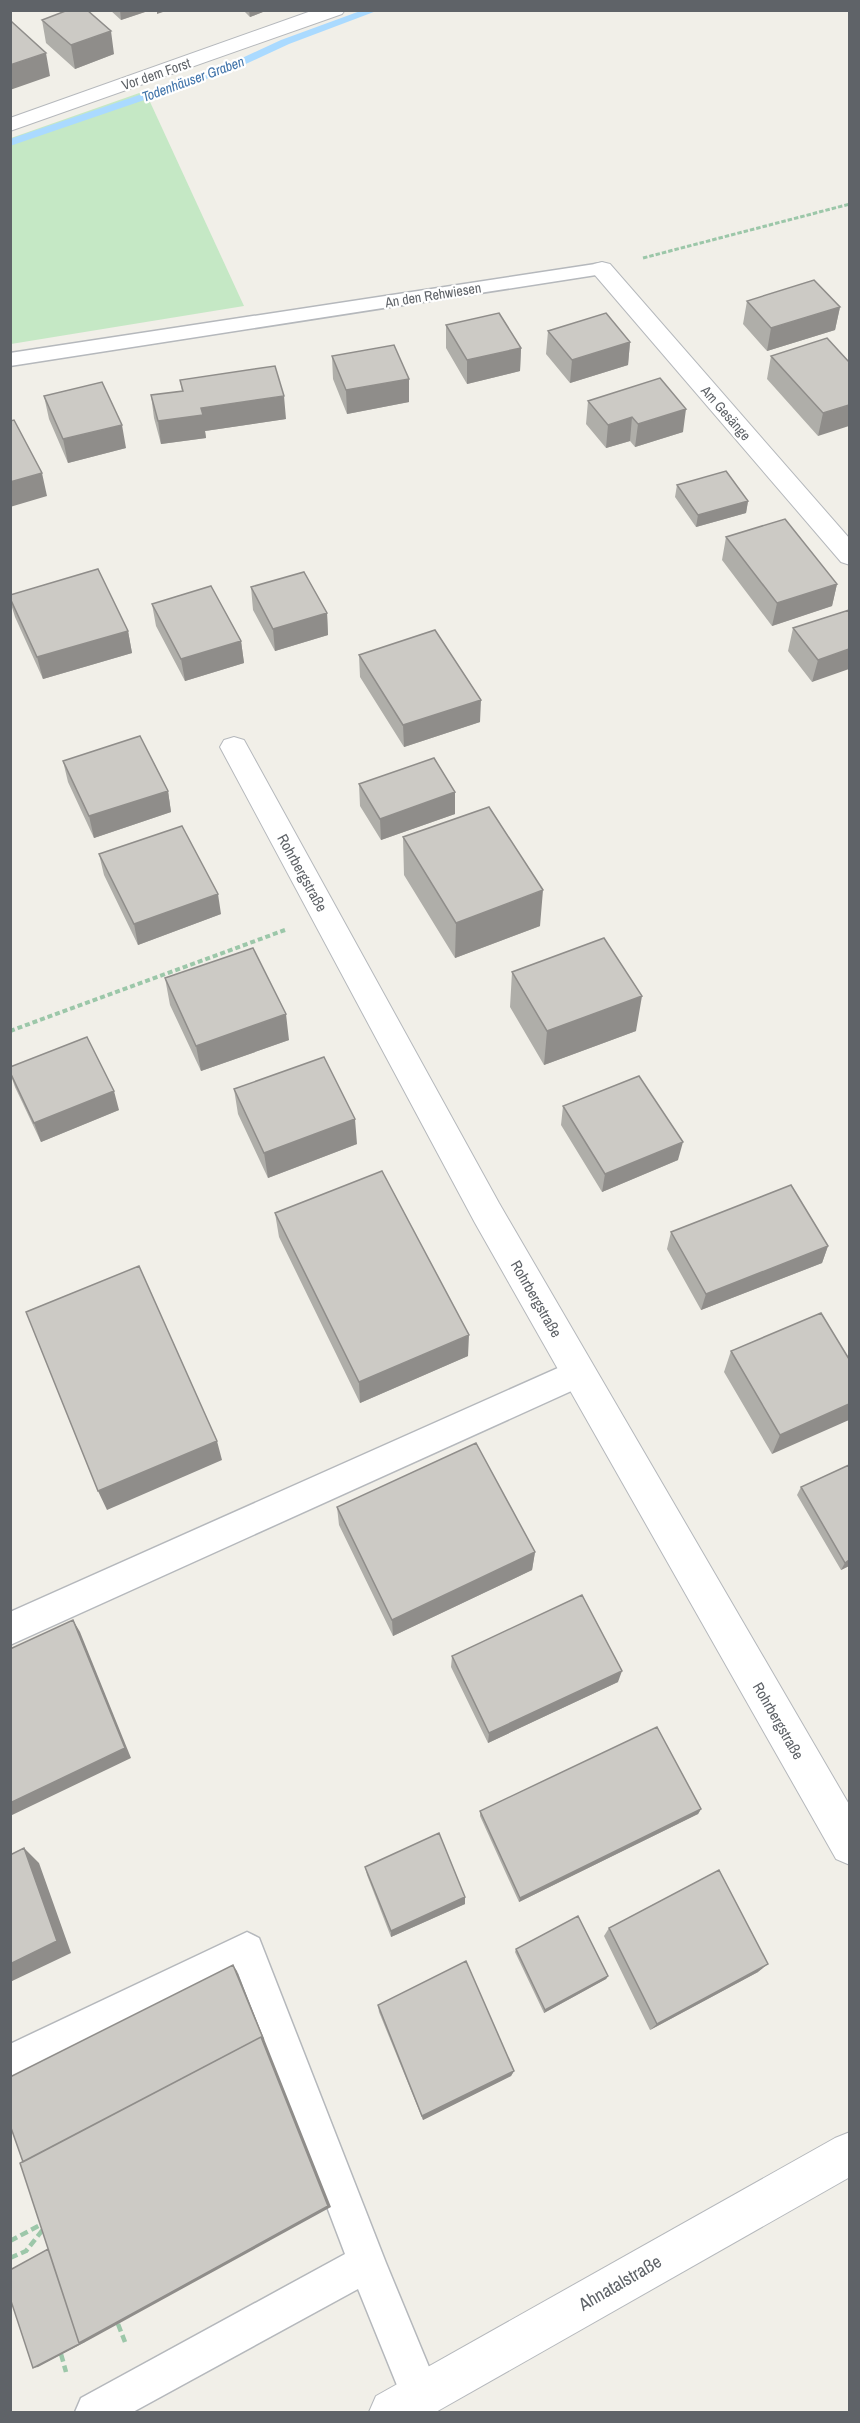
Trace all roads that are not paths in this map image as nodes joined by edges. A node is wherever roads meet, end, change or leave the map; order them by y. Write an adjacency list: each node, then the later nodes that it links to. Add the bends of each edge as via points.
1 (335, 10): 2 (street, Vor dem Forst)
2 (10, 125)
3 (602, 269): 4 (lane, An den Rehwiesen); 5 (street, Am Gesänge)
4 (10, 360)
5 (849, 556)
6 (234, 747): 7 (street, Rohrbergstraße)
7 (578, 1373): 8 (lane); 9 (street, Rohrbergstraße)
8 (10, 1629)
9 (849, 1845)
10 (10, 2063): 12 (lane, via 247,1950)
11 (849, 2153): 13 (street, Ahnatalstraße)
12 (367, 2263): 13 (lane); 14 (lane)
13 (406, 2404)
14 (95, 2412)

